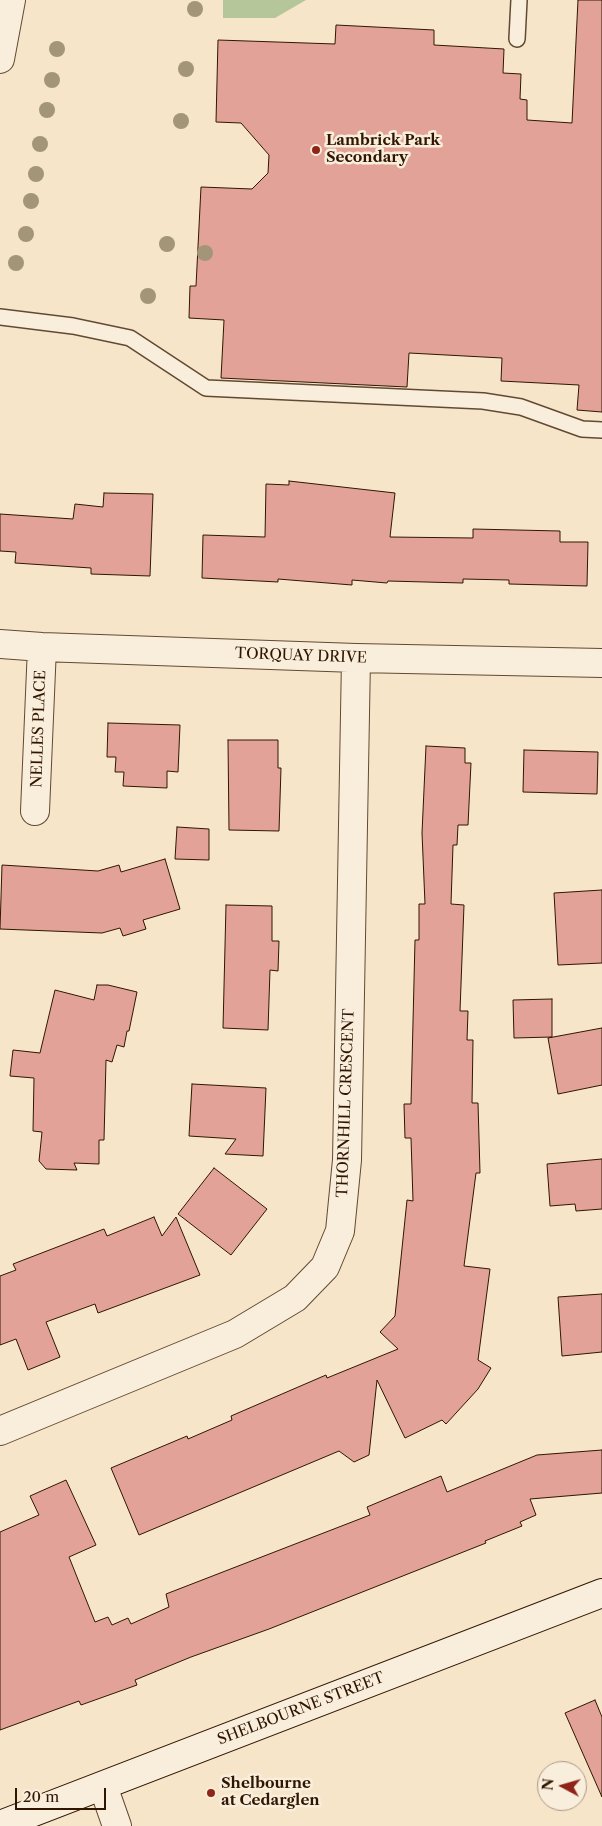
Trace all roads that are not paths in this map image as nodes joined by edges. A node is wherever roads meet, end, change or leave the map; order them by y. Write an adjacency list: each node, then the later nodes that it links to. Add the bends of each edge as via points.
1 (11, 0): 4 (street)
2 (519, 0): 3 (lane)
3 (517, 39)
4 (0, 59)
5 (0, 317): 6 (lane, via 73,326 130,338 206,388 483,401 521,407 582,429)
6 (602, 430)
7 (0, 644): 8 (street, TORQUAY DRIVE)
8 (42, 647): 9 (street, TORQUAY DRIVE); 11 (street, NELLES PLACE)
9 (356, 658): 10 (street, TORQUAY DRIVE); 12 (street, THORNHILL CRESCENT, via 347,1160 340,1231 325,1267 294,1298 235,1334)
10 (602, 663)
11 (35, 811)
12 (0, 1431)
13 (602, 1593): 14 (street, SHELBOURNE STREET)
14 (103, 1786): 15 (street, SHELBOURNE STREET); 16 (street)
15 (0, 1825)
16 (117, 1826)

